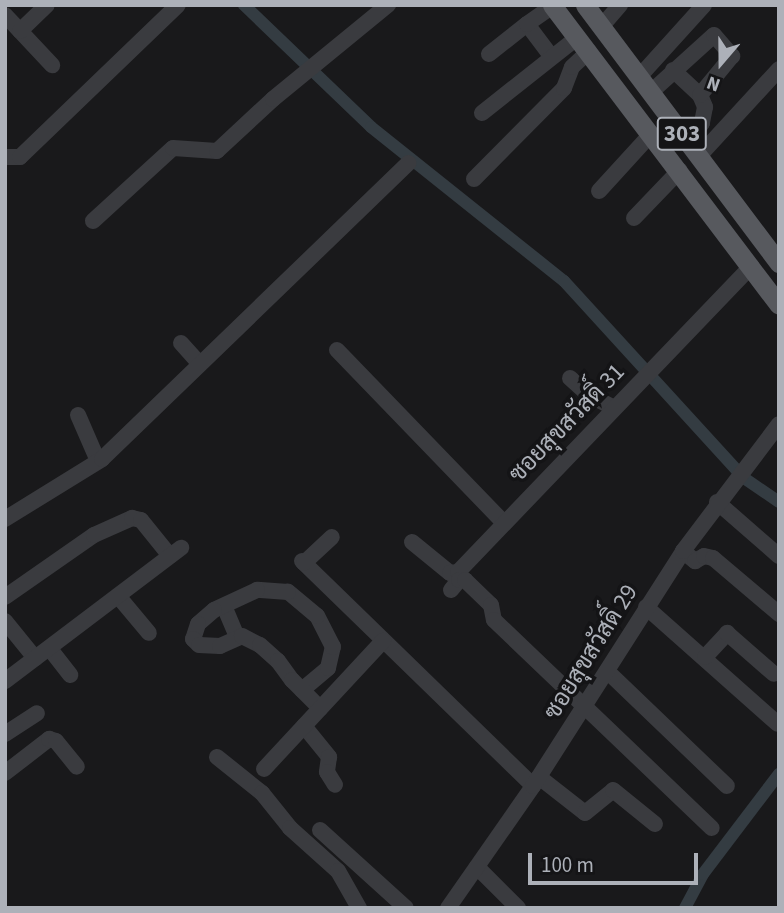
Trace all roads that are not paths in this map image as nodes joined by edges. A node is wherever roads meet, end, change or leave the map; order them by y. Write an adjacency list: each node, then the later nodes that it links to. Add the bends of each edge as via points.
1 (47, 5): 11 (street)
2 (178, 5): 23 (street)
3 (388, 5): 29 (street, via 218,151 170,150)
4 (585, 5): 10 (main road, 303)
5 (620, 5): 10 (street)
6 (704, 5): 18 (street)
7 (553, 6): 9 (street); 12 (main road, 303)
8 (5, 15): 11 (street)
9 (527, 24): 13 (street); 14 (street)
10 (601, 27): 18 (main road, 303)
11 (20, 31): 15 (street)
12 (583, 44): 14 (street); 21 (main road, 303); 26 (street, via 564,88)
13 (489, 54)
14 (551, 56): 20 (street)
15 (52, 65)
16 (779, 69): 22 (street)
17 (673, 71): 18 (street); 19 (street); 19 (street, via 714,35 732,56)
18 (645, 85): 22 (main road, 303)
19 (700, 95): 22 (street, via 706,114)
20 (482, 113)
21 (651, 134): 25 (main road, 303); 27 (street)
22 (694, 149): 30 (main road, 303)
23 (13, 157)
24 (408, 163): 35 (street)
25 (680, 170): 28 (street); 31 (main road, 303)
26 (474, 179)
27 (599, 191)
28 (634, 218)
29 (93, 221)
30 (777, 256)
31 (751, 266): 32 (main road, 303); 37 (street, ซอยสุขสวัสดิ์ 31)
32 (779, 305)
33 (181, 342): 35 (street)
34 (337, 351): 43 (street)
35 (200, 365): 40 (street)
36 (570, 378): 37 (street)
37 (613, 407): 43 (street, ซอยสุขสวัสดิ์ 31)
38 (78, 415): 40 (street)
39 (779, 424): 41 (street, ซอยสุขสวัสดิ์ 29)
40 (98, 461): 42 (street)
41 (717, 502): 46 (street, ซอยสุขสวัสดิ์ 29); 47 (street)
42 (5, 519)
43 (503, 522): 45 (street, ซอยสุขสวัสดิ์ 31, via 453,574)
44 (332, 537): 48 (street, via 303,562)
45 (412, 542)
46 (683, 551): 53 (street, ซอยสุขสวัสดิ์ 29); 55 (street, via 695,561 713,558)
47 (779, 556)
48 (330, 588): 54 (street); 59 (street)
49 (451, 590): 68 (street, via 465,580 491,605 494,620)
50 (118, 596): 51 (street, via 175,552 141,520 132,518 94,536); 57 (street); 60 (street)
51 (5, 597)
52 (224, 606): 54 (street, via 268,588 288,592); 58 (street); 58 (street, via 202,620 193,639 207,647)
53 (646, 607): 61 (street); 63 (street, ซอยสุขสวัสดิ์ 29)
54 (311, 610): 67 (street, via 329,634 332,657 318,679)
55 (779, 614)
56 (5, 621): 62 (street)
57 (149, 633)
58 (237, 637): 67 (street, via 260,645)
59 (383, 641): 69 (street); 78 (street)
60 (50, 649): 62 (street); 65 (street)
61 (705, 657): 64 (street, via 727,633); 71 (street)
62 (35, 658): 66 (street)
63 (607, 671): 68 (street, ซอยสุขสวัสดิ์ 29); 80 (street)
64 (774, 674)
65 (70, 675)
66 (5, 681)
67 (302, 690): 69 (street)
68 (584, 705): 78 (street, ซอยสุขสวัสดิ์ 29); 82 (street)
69 (320, 708): 72 (street)
70 (37, 713): 73 (street)
71 (778, 724)
72 (304, 726): 76 (street); 79 (street, via 329,757 327,772)
73 (5, 734)
74 (217, 757): 86 (street, via 262,793 290,828 338,871)
75 (77, 767): 77 (street, via 56,741 48,739)
76 (264, 769)
77 (5, 773)
78 (536, 782): 81 (street, via 585,813 613,790); 84 (street, ซอยสุขสวัสดิ์ 29)
79 (335, 785)
80 (727, 786)
81 (655, 824)
82 (712, 828)
83 (320, 830): 87 (street)
84 (477, 867): 85 (street, ซอยสุขสวัสดิ์ 29); 89 (street)
85 (452, 902): 88 (street)
86 (359, 908)
87 (406, 908)
88 (470, 908)
89 (518, 908)

